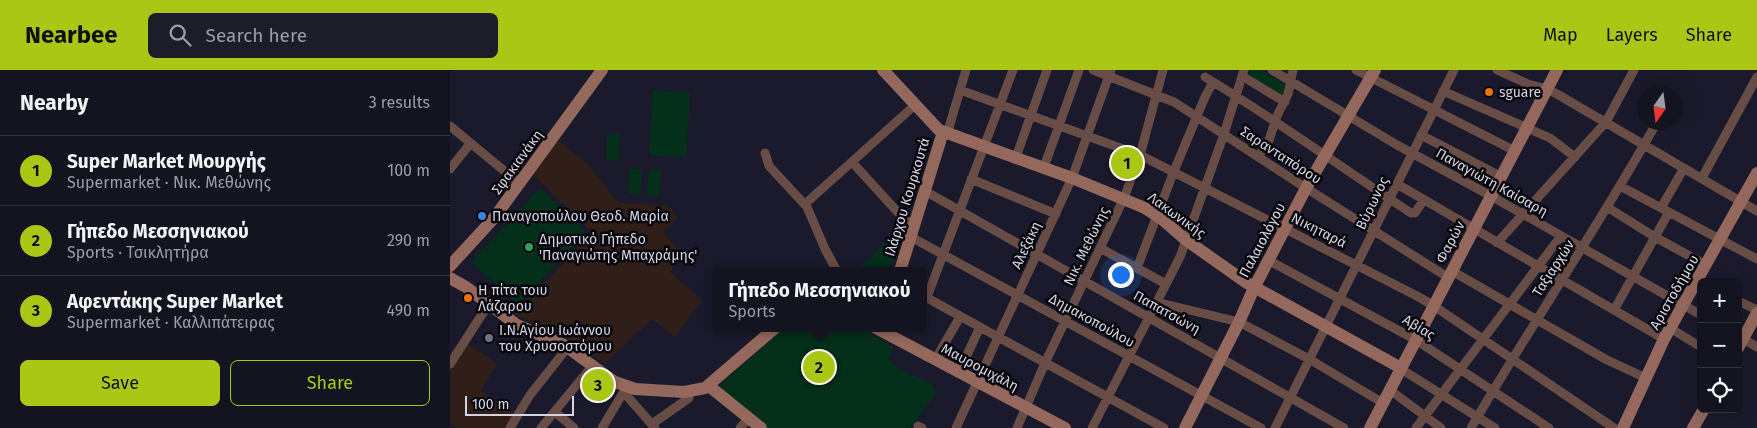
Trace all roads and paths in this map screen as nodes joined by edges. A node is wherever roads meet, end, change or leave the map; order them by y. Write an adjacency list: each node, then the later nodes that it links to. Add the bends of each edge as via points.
1 (602, 70): 64 (main road, Σφακιανάκη)
2 (883, 70): 27 (main road, Λακωνικής)
3 (966, 70): 22 (street)
4 (1011, 70): 28 (street)
5 (1047, 70): 31 (street)
6 (1079, 70): 36 (street)
7 (1092, 70): 16 (street, Σαρανταπόρου)
8 (1163, 70): 24 (street, Νικ. Μεθώνης)
9 (1272, 70): 20 (street, Παναγιώτη Καίσαρη)
10 (1293, 70): 20 (street)
11 (1356, 70): 18 (street)
12 (1454, 70): 23 (street, Βύρωνος)
13 (1497, 70): 21 (street)
14 (1557, 70): 21 (main road, Φαρών)
15 (1634, 70): 34 (street)
16 (1110, 73): 24 (street, Σαρανταπόρου); 42 (street, Αλεξάκη)
17 (1243, 73): 25 (street); 26 (street)
18 (1373, 74): 29 (street); 30 (main road, Παλαιολόγου)
19 (1757, 76): 62 (street)
20 (1292, 82): 26 (street); 30 (street, Παναγιώτη Καίσαρη)
21 (1547, 89): 34 (street); 37 (main road, Φαρών)
22 (960, 90): 28 (street, Νικηταρά); 39 (street)
23 (1443, 91): 29 (street, Βύρωνος); 37 (street)
24 (1157, 94): 32 (street, Σαρανταπόρου); 49 (street, Νικ. Μεθώνης)
25 (1237, 96): 32 (street, via 1209,79); 33 (street); 40 (street)
26 (1285, 102): 33 (street)
27 (915, 105): 39 (main road, Λακωνικής); 54 (street)
28 (1000, 105): 31 (street, Νικηταρά); 45 (street)
29 (1434, 109): 41 (street, Βύρωνος); 46 (street)
30 (1348, 115): 48 (street, Παναγιώτη Καίσαρη); 50 (main road, Παλαιολόγου)
31 (1031, 116): 36 (street, Νικηταρά); 51 (street)
32 (1197, 116): 40 (street, Σαρανταπόρου); 58 (street)
33 (1275, 121): 50 (street); 52 (street, via 1269,140)
34 (1606, 122): 44 (street); 53 (street)
35 (450, 126): 43 (street)
36 (1058, 126): 42 (street, Νικηταρά); 55 (street)
37 (1527, 127): 46 (main road, Φαρών); 53 (street, via 1555,141)
38 (1652, 130): 44 (street, Ταξιαρχών)
39 (945, 133): 45 (main road, Λακωνικής); 69 (main road, Ιλάρχου Κουρκουτά)
40 (1224, 134): 52 (street, Σαρανταπόρου); 67 (street)
41 (1420, 135): 48 (street, Βύρωνος); 60 (street)
42 (1088, 136): 49 (street, Νικηταρά); 61 (street, Αλεξάκη)
43 (470, 144): 57 (street); 64 (street)
44 (1644, 145): 56 (street); 66 (street, Ταξιαρχών)
45 (984, 146): 51 (main road, Λακωνικής); 63 (street)
46 (1515, 151): 60 (main road, Φαρών)
47 (765, 153): 75 (street, via 769,166)
48 (1411, 154): 65 (street, Βύρωνος); 70 (street, Παναγιώτη Καίσαρη)
49 (1140, 155): 58 (street, Νικηταρά); 71 (street, Νικ. Μεθώνης)
50 (1324, 156): 68 (main road, Παλαιολόγου); 72 (street)
51 (1016, 157): 55 (main road, Λακωνικής)
52 (1258, 157): 68 (street, Σαρανταπόρου)
53 (1575, 157): 81 (street)
54 (852, 162): 75 (street); 86 (street, Δημακοπούλου)
55 (1044, 168): 61 (main road, Λακωνικής)
56 (1684, 168): 62 (street); 78 (street)
57 (450, 169)
58 (1174, 172): 67 (street, Νικηταρά); 82 (street)
59 (1757, 174): 74 (main road, Αριστοδήμου)
60 (1502, 177): 70 (main road, Φαρών)
61 (1072, 178): 71 (main road, Λακωνικής); 80 (street, Αλεξάκη)
62 (1702, 178): 74 (street)
63 (971, 179): 77 (street); 80 (street)
64 (520, 184): 100 (main road, Σφακιανάκη, via 488,226)
65 (1397, 184): 72 (street, Βύρωνος); 73 (street)
66 (1620, 186): 76 (street, Ταξιαρχών); 78 (street)
67 (1205, 188): 83 (street, Νικηταρά); 89 (street)
68 (1306, 188): 83 (main road, Παλαιολόγου); 84 (street, Σαρανταπόρου)
69 (925, 191): 77 (street, Παπατσώνη); 86 (main road, Ιλάρχου Κουρκουτά)
70 (1491, 196): 81 (street, Παναγιώτη Καίσαρη); 85 (main road, Φαρών)
71 (1124, 198): 82 (main road, Λακωνικής); 92 (street, Νικ. Μεθώνης)
72 (1389, 199): 73 (street, via 1412,214); 84 (street, Βύρωνος)
73 (1423, 200): 85 (street)
74 (1742, 202): 79 (street); 90 (main road, Αριστοδήμου)
75 (805, 204): 102 (street)
76 (1607, 208): 88 (street); 93 (street, Ταξιαρχών)
77 (959, 210): 94 (street); 95 (street, Παπατσώνη)
78 (1665, 210): 88 (street); 90 (street)
79 (1757, 211)
80 (1056, 214): 95 (street, Αλεξάκη)
81 (1523, 214): 87 (street, Παναγιώτη Καίσαρη); 91 (street)
82 (1157, 216): 89 (main road, Λακωνικής); 104 (street)
83 (1285, 229): 97 (main road, Παλαιολόγου); 98 (street, Νικηταρά)
84 (1374, 230): 98 (street, Βύρωνος); 105 (street, Σαρανταπόρου)
85 (1474, 230): 91 (street); 105 (main road, Φαρών)
86 (912, 231): 94 (street, Δημακοπούλου); 103 (main road, Ιλάρχου Κουρκουτά)
87 (1562, 236): 93 (street, Παναγιώτη Καίσαρη); 101 (street)
88 (1655, 237): 99 (street); 106 (street)
89 (1186, 240): 111 (street); 113 (main road, Λακωνικής)
90 (1721, 240): 96 (street); 99 (main road, Αριστοδήμου)
91 (1497, 243): 101 (street)
92 (1100, 248): 104 (street); 110 (street, Νικ. Μεθώνης)
93 (1582, 248): 106 (street, Παναγιώτη Καίσαρη); 109 (street, Ταξιαρχών)
94 (943, 254): 114 (street, Δημακοπούλου); 125 (street, via 928,299)
95 (1037, 254): 110 (street, Παπατσώνη); 114 (street, Αλεξάκη)
96 (1757, 259)
97 (1268, 260): 113 (main road, Παλαιολόγου); 115 (street, Αβίας)
98 (1356, 265): 115 (street, Βύρωνος); 121 (street, Νικηταρά)
99 (1706, 265): 108 (main road, Αριστοδήμου)
100 (450, 266)
101 (1538, 266): 109 (street); 119 (street)
102 (835, 267)
103 (901, 267)
104 (1137, 268): 111 (street)
105 (1450, 274): 119 (street, Σαρανταπόρου); 121 (main road, Φαρών)
106 (1633, 277): 120 (street, Παναγιώτη Καίσαρη); 122 (street)
107 (450, 278): 118 (main road)
108 (1701, 278)
109 (1562, 280): 122 (street); 127 (street, Ταξιαρχών)
110 (1084, 281): 126 (street, Παπατσώνη); 128 (street, Νικ. Μεθώνης)
111 (1166, 284): 116 (street)
112 (1697, 286): 120 (main road, Αριστοδήμου)
113 (1254, 288): 129 (main road, Παλαιολόγου); 130 (main road, Λακωνικής)
114 (1018, 295): 128 (street, Δημακοπούλου); 135 (street, Αλεξάκη)
115 (1339, 298): 130 (street, Βύρωνος); 137 (street, Αβίας)
116 (1156, 302): 126 (street); 129 (street)
117 (1742, 303): 123 (street)
118 (488, 304): 141 (main road, via 517,325); 148 (street)
119 (1509, 305): 127 (street, Σαρανταπόρου); 138 (street)
120 (1684, 305): 124 (street, Παναγιώτη Καίσαρη); 134 (main road, Αριστοδήμου)
121 (1434, 306): 137 (main road, Φαρών); 138 (street, Νικηταρά)
122 (1614, 310): 134 (street)
123 (1757, 312): 136 (main road)
124 (1697, 313)
125 (960, 317): 131 (street); 146 (street)
126 (1148, 317): 143 (street); 144 (street, Παπατσώνη)
127 (1537, 319): 147 (street, Ταξιαρχών); 154 (street, Σαρανταπόρου, via 1607,360)
128 (1065, 322): 143 (street, Δημακοπούλου); 149 (street, Νικ. Μεθώνης)
129 (1239, 322): 144 (main road, Παλαιολόγου); 145 (street)
130 (1325, 327): 145 (street, Βύρωνος); 151 (main road, Λακωνικής)
131 (980, 328): 135 (street); 153 (street)
132 (770, 332): 156 (main road)
133 (885, 332): 146 (main road, Μαυρομιχάλη)
134 (1667, 333): 140 (street); 154 (main road, Αριστοδήμου)
135 (998, 337): 149 (street); 155 (street, Αλεξάκη)
136 (1742, 338)
137 (1416, 340): 151 (main road, Φαρών); 152 (street, Αβίας)
138 (1483, 340): 147 (street, Νικηταρά); 152 (street)
139 (1742, 342): 142 (street)
140 (1697, 345)
141 (568, 347): 150 (main road); 174 (street, via 530,395)
142 (1757, 347)
143 (1129, 356): 161 (street, Δημακοπούλου); 163 (street)
144 (1220, 358): 161 (main road, Παλαιολόγου); 164 (street, Παπατσώνη)
145 (1309, 359): 164 (street, Βύρωνος); 165 (street)
146 (935, 360): 153 (main road, Μαυρομιχάλη)
147 (1512, 360): 159 (street, Ταξιαρχών); 194 (street, Νικηταρά)
148 (450, 362)
149 (1045, 363): 163 (street); 166 (street, Νικ. Μεθώνης)
150 (594, 365): 157 (main road); 167 (street)
151 (1401, 369): 158 (main road, Φαρών); 162 (street)
152 (1460, 370): 159 (street, Αβίας); 162 (street)
153 (959, 372): 155 (main road, Μαυρομιχάλη)
154 (1646, 378): 195 (main road, Αριστοδήμου)
155 (978, 382): 166 (main road, Μαυρομιχάλη); 179 (street, Αλεξάκη)
156 (709, 386): 160 (main road); 171 (main road)
157 (626, 387): 160 (main road); 172 (street, via 627,396); 177 (street)
158 (1390, 390): 165 (main road, Φαρών); 169 (street)
159 (1493, 391): 170 (street, Ταξιαρχών); 193 (street, Αβίας)
160 (689, 392): 172 (street, via 688,398)
161 (1201, 395): 184 (main road, Παλαιολόγου); 185 (street, Δημακοπούλου)
162 (1442, 395): 169 (street); 170 (street)
163 (1108, 397): 182 (street); 183 (street)
164 (1290, 398): 186 (street, Βύρωνος); 187 (street, Παπατσώνη)
165 (1383, 403): 188 (main road, Φαρών)
166 (1026, 408): 180 (street, Νικ. Μεθώνης); 181 (main road, Μαυρομιχάλη)
167 (554, 412): 175 (street); 176 (street)
168 (1702, 413): 173 (main road)
169 (1425, 416): 189 (street); 190 (street)
170 (1477, 418): 191 (street, Ταξιαρχών); 192 (street)
171 (744, 423): 178 (main road)
172 (653, 426)
173 (1695, 427)
174 (510, 428)
175 (542, 428)
176 (574, 428)
177 (602, 428)
178 (761, 428)
179 (956, 428)
180 (1018, 428)
181 (1065, 428)
182 (1092, 428)
183 (1164, 428)
184 (1184, 428)
185 (1261, 428)
186 (1275, 428)
187 (1344, 428)
188 (1370, 428)
189 (1416, 428)
190 (1441, 428)
191 (1472, 428)
192 (1495, 428)
193 (1549, 428)
194 (1614, 428)
195 (1623, 428)

